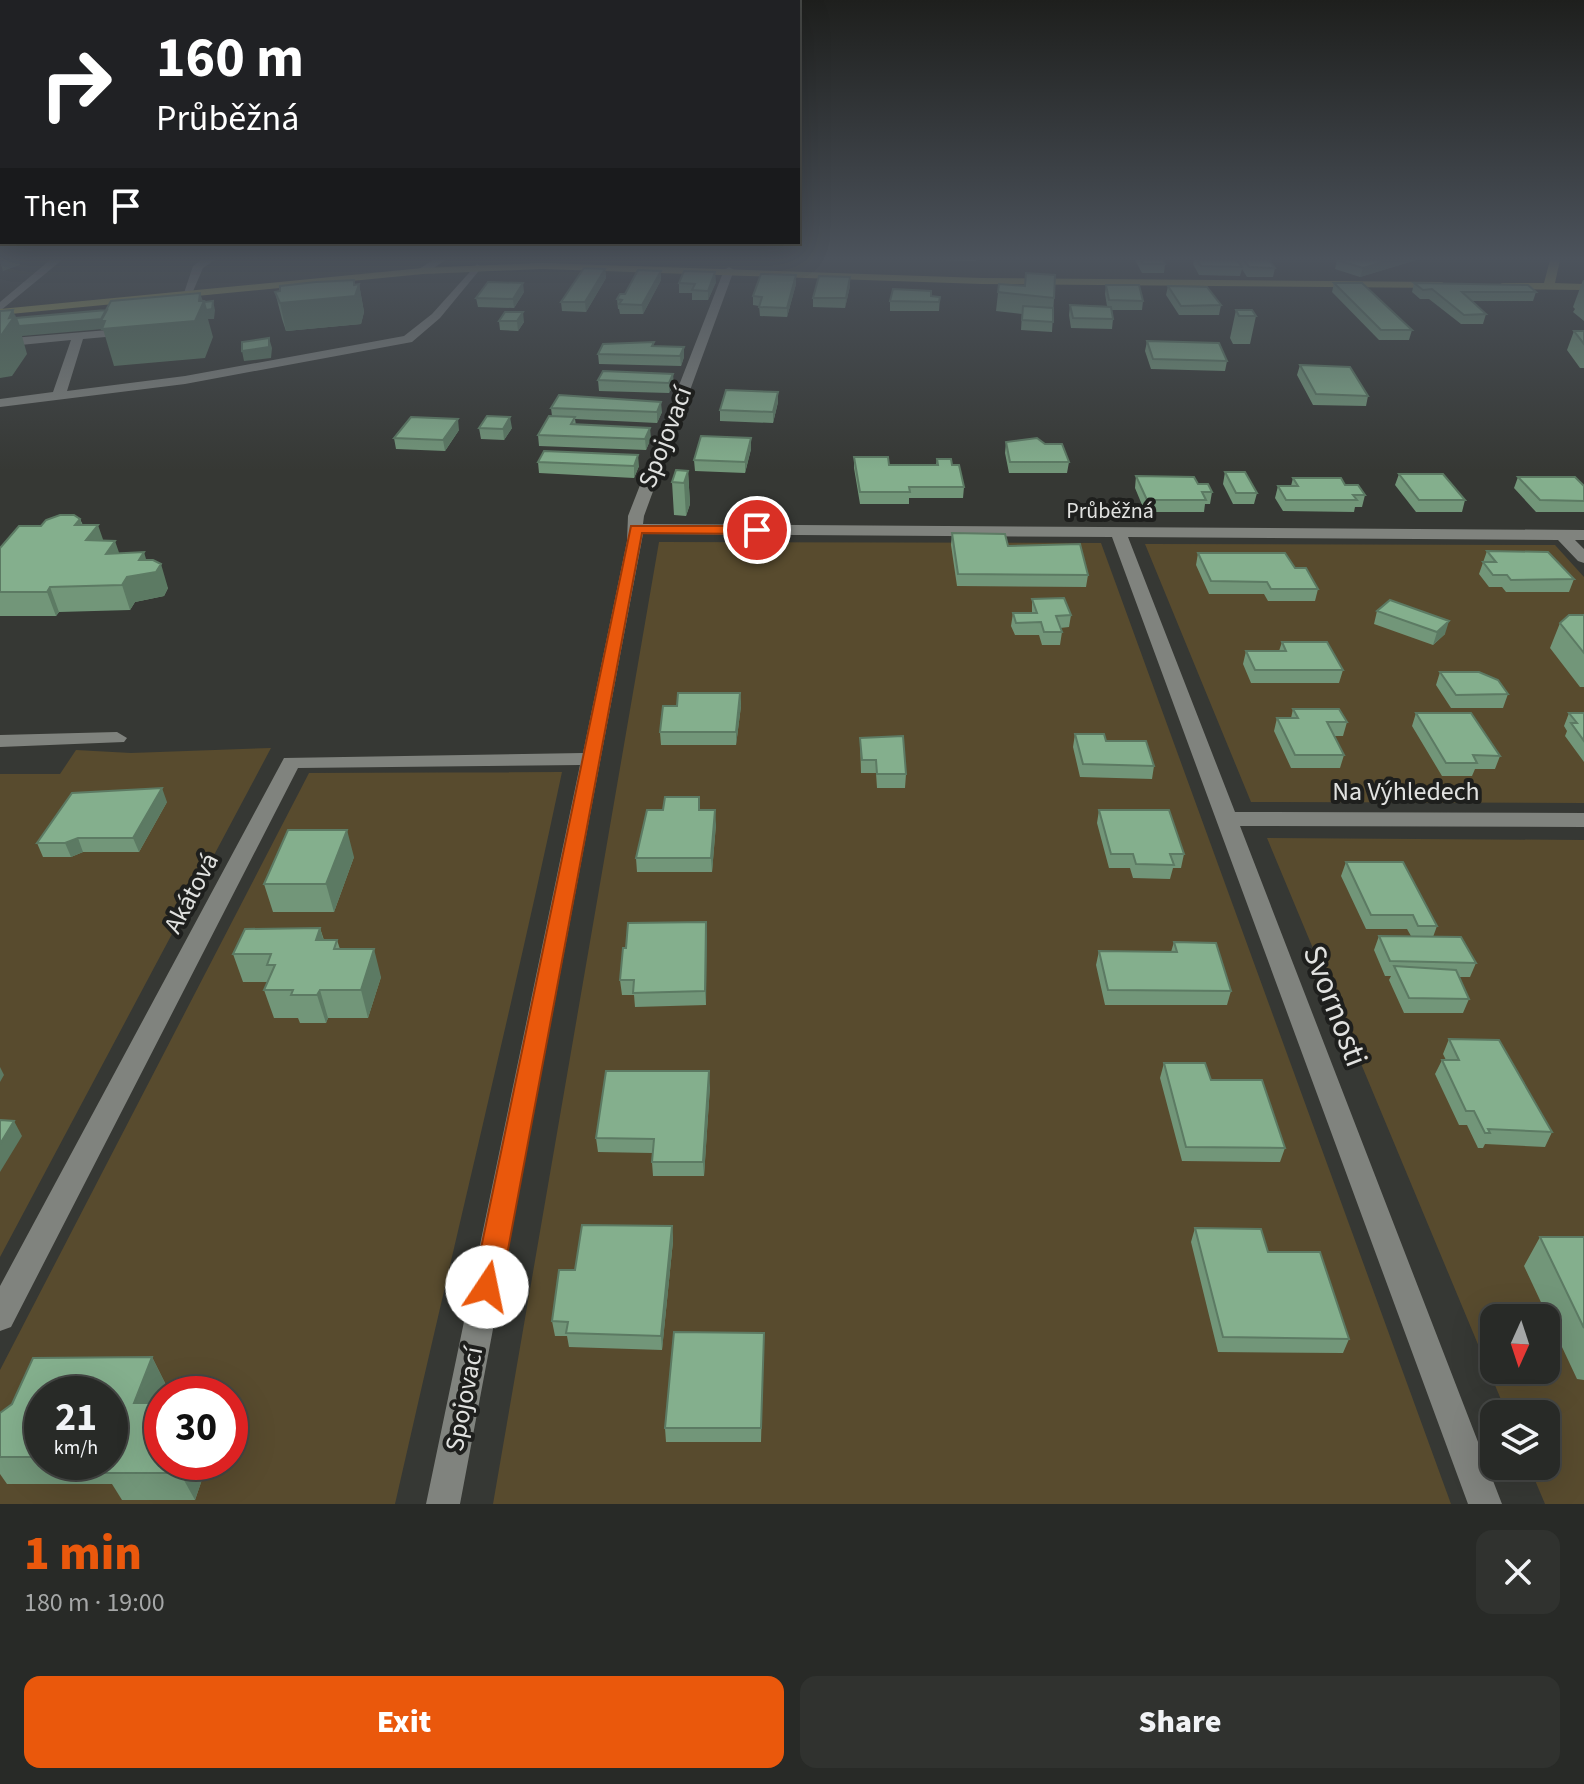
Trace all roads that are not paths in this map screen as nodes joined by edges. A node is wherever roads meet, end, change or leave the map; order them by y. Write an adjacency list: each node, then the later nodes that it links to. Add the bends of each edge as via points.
1 (136, 330): 4 (street)
2 (419, 330): 6 (street, via 408,339)
3 (706, 330): 8 (street, Spojovací, via 636,516)
4 (78, 336): 5 (street); 6 (street)
5 (0, 343)
6 (58, 397): 7 (street)
7 (0, 403)
8 (636, 529): 9 (street, Průběžná); 15 (street, Spojovací)
9 (1119, 533): 10 (street, Průběžná); 16 (street, Svornosti)
10 (1562, 535): 11 (street, Průběžná); 12 (street)
11 (1584, 535)
12 (1584, 558)
13 (117, 738): 14 (street)
14 (0, 741)
15 (592, 759): 18 (street, Akátová, via 291,762); 19 (street, Spojovací)
16 (1228, 819): 17 (street, Na Výhledech); 20 (street, Svornosti)
17 (1584, 820)
18 (0, 1317)
19 (443, 1504)
20 (1485, 1504)

